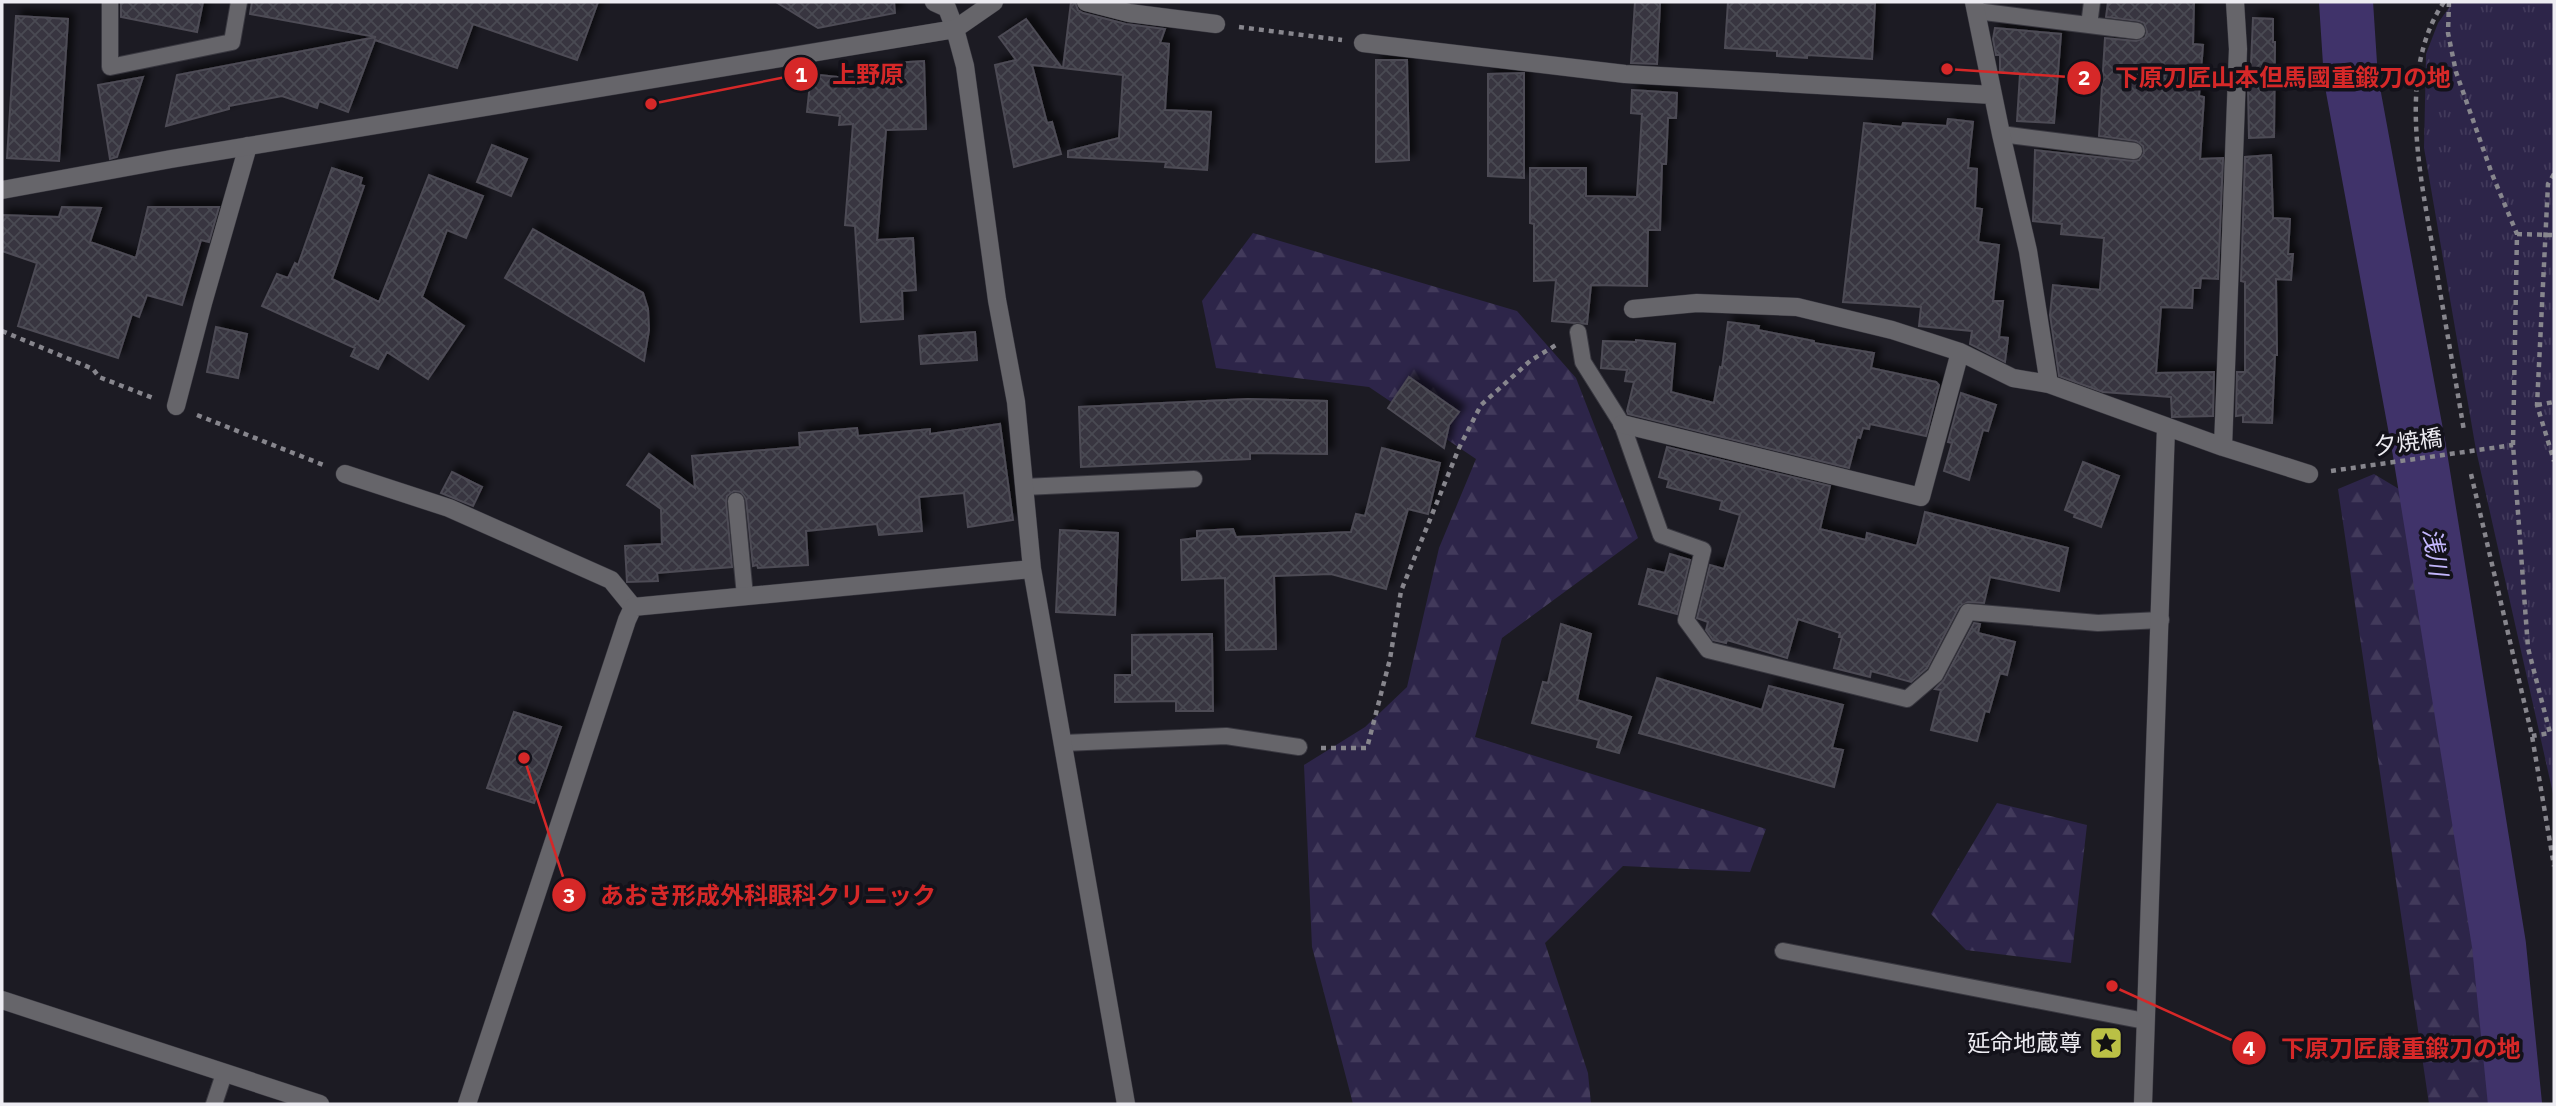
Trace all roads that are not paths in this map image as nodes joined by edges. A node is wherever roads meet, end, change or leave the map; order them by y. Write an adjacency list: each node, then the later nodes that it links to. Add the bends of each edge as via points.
1 (110, 2): 2 (lane, via 110,67 232,42)
2 (239, 2)
3 (934, 2): 11 (street, via 947,8)
4 (994, 2): 11 (street)
5 (1086, 2): 9 (street, via 1129,13)
6 (2092, 2): 10 (lane)
7 (2235, 2): 26 (street, via 2237,63)
8 (1975, 7): 10 (lane); 14 (street)
9 (1216, 24)
10 (2089, 25): 12 (lane)
11 (955, 29): 16 (street); 30 (street, via 965,65 997,300 1016,402)
12 (2137, 31)
13 (1363, 43): 14 (street, via 1625,74)
14 (1993, 95): 15 (street)
15 (2001, 134): 17 (lane); 22 (street, via 2028,251)
16 (248, 146): 18 (street); 23 (street)
17 (2134, 151)
18 (2, 190)
19 (1633, 309): 21 (street, via 1697,303 1797,307)
20 (1578, 332): 24 (lane, via 1583,362)
21 (1960, 352): 22 (street, via 2013,378); 24 (street, via 1921,497)
22 (2049, 384): 25 (street)
23 (176, 406)
24 (1622, 424): 35 (lane, via 1661,535 1703,550 1685,620 1708,650 1907,699 1935,676 1968,612 2098,623)
25 (2166, 427): 26 (street); 35 (street)
26 (2223, 447): 28 (street)
27 (345, 474): 34 (street, via 449,508 611,580)
28 (2309, 474)
29 (1194, 479): 30 (lane)
30 (1024, 487): 32 (street)
31 (736, 501): 33 (lane)
32 (1032, 569): 33 (street); 36 (street)
33 (746, 596): 34 (street)
34 (633, 607): 44 (street)
35 (2161, 620): 40 (street)
36 (1064, 743): 37 (lane, via 1226,736); 45 (street)
37 (1299, 747)
38 (1783, 951): 40 (lane)
39 (2, 1000): 41 (street)
40 (2146, 1021): 46 (street)
41 (224, 1073): 42 (lane); 43 (street)
42 (214, 1104)
43 (320, 1104)
44 (467, 1104)
45 (1126, 1104)
46 (2143, 1104)

